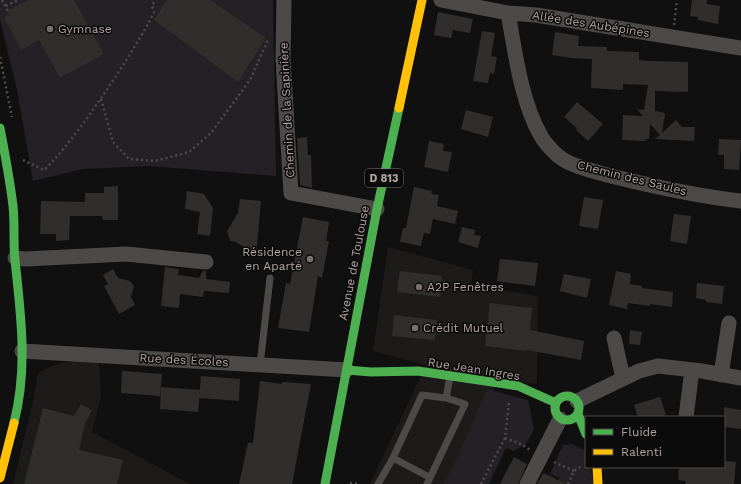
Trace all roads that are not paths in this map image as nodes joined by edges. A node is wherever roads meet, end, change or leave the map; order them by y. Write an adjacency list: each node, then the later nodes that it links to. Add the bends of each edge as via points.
1 (284, 0): 9 (street, Chemin de la Sapinière, via 277,35 283,59 290,193)
2 (422, 0): 9 (street, Avenue de Toulouse / D 813)
3 (441, 0): 4 (street, Allée des Aubépines)
4 (508, 13): 5 (street, Allée des Aubépines, via 536,15); 7 (street, Chemin des Saules, via 530,112 541,136 562,159 586,169 624,179)
5 (741, 48)
6 (0, 128): 8 (street, via 7,164)
7 (741, 201)
8 (6, 207): 10 (street)
9 (377, 208): 16 (street, Avenue de Toulouse / D 813)
10 (16, 258): 11 (street, via 126,254); 15 (street)
11 (206, 262)
12 (270, 278): 17 (lane)
13 (729, 324): 20 (street)
14 (614, 338): 22 (street)
15 (22, 351): 17 (street, Rue des Écoles); 32 (street, via 23,367 16,415)
16 (353, 362): 17 (street, Rue des Écoles); 19 (street, Rue Jean Ingres); 19 (street); 34 (street, Avenue de Toulouse / D 813)
17 (260, 365)
18 (692, 370): 20 (street); 22 (street, via 658,366); 27 (street)
19 (386, 372): 21 (street, Rue Jean Ingres, via 418,371)
20 (721, 374): 23 (street)
21 (450, 377): 24 (lane); 25 (street, Rue Jean Ingres, via 518,386)
22 (623, 378): 26 (street)
23 (741, 378)
24 (446, 398): 30 (lane, via 422,396); 33 (lane, via 465,404)
25 (556, 403): 26 (street, via 558,399 566,396 574,398); 28 (street, via 555,410)
26 (577, 408): 28 (street, via 573,419); 29 (street)
27 (686, 416)
28 (560, 419): 36 (street)
29 (585, 431)
30 (393, 458): 33 (lane); 35 (lane)
31 (597, 468): 37 (street)
32 (0, 478)
33 (428, 481)
34 (325, 484)
35 (378, 484)
36 (527, 484)
37 (598, 484)

